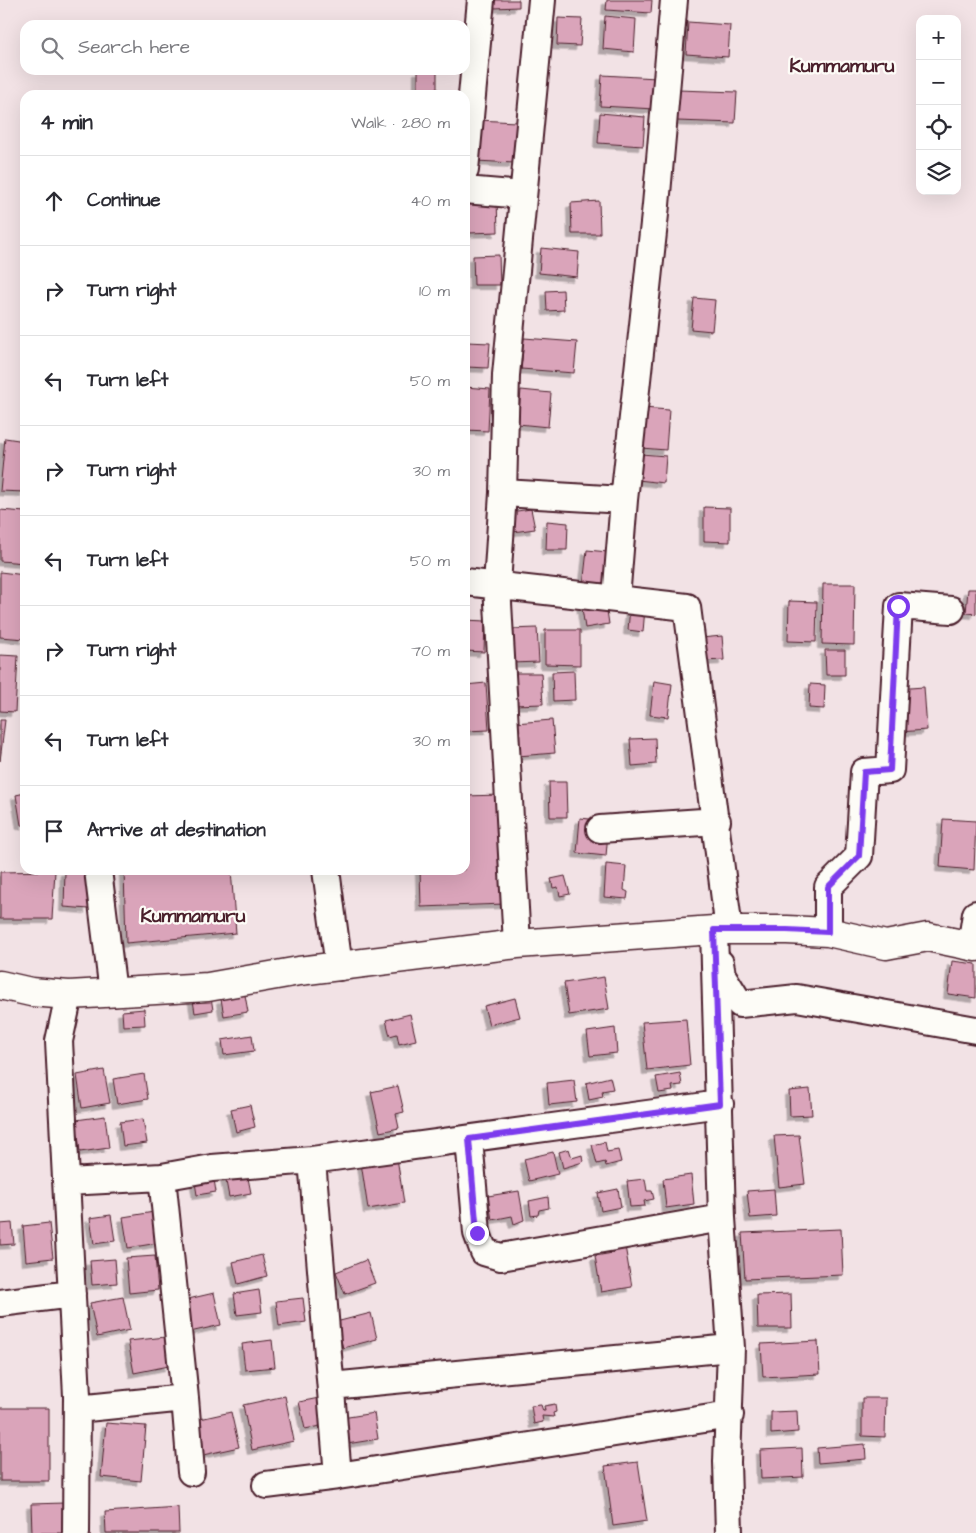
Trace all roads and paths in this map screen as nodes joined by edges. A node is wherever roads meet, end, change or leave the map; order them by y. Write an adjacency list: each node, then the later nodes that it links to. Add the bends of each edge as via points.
1 (481, 0): 4 (street)
2 (542, 0): 6 (street)
3 (674, 0): 8 (street)
4 (470, 117)
5 (470, 190): 6 (street)
6 (523, 195): 7 (street, via 506,375)
7 (503, 493): 8 (street); 10 (street)
8 (624, 500): 11 (street)
9 (470, 582): 10 (street)
10 (497, 584): 11 (street); 20 (street)
11 (616, 598): 13 (street, via 687,607)
12 (951, 610): 19 (street, via 898,606 890,770 864,772 859,856 828,887)
13 (716, 821): 14 (street); 18 (street)
14 (600, 829)
15 (99, 875): 24 (street)
16 (327, 875): 22 (street)
17 (976, 914): 21 (street)
18 (722, 930): 19 (main road); 20 (main road); 26 (street, via 722,976 740,1004 797,998); 27 (street)
19 (828, 932): 21 (main road, via 886,945 928,937)
20 (517, 944): 22 (main road)
21 (973, 946)
22 (339, 967): 24 (main road, via 208,987)
23 (0, 986): 25 (main road)
24 (113, 993): 25 (main road)
25 (69, 995): 31 (street, via 59,1041)
26 (976, 1030)
27 (720, 1104): 28 (street); 32 (street)
28 (469, 1139): 29 (street); 32 (street, via 477,1233 484,1252 501,1257)
29 (312, 1160): 30 (street, via 212,1168); 36 (street)
30 (162, 1177): 31 (street); 37 (street)
31 (67, 1182): 33 (street)
32 (722, 1218): 35 (street)
33 (72, 1294): 34 (street); 38 (street)
34 (0, 1303)
35 (731, 1348): 36 (street); 39 (street)
36 (331, 1386): 41 (street)
37 (185, 1398): 38 (street); 40 (street)
38 (77, 1409): 43 (street)
39 (730, 1415): 41 (street); 44 (street)
40 (191, 1472)
41 (338, 1476): 42 (street)
42 (266, 1486)
43 (76, 1533)
44 (729, 1533)

